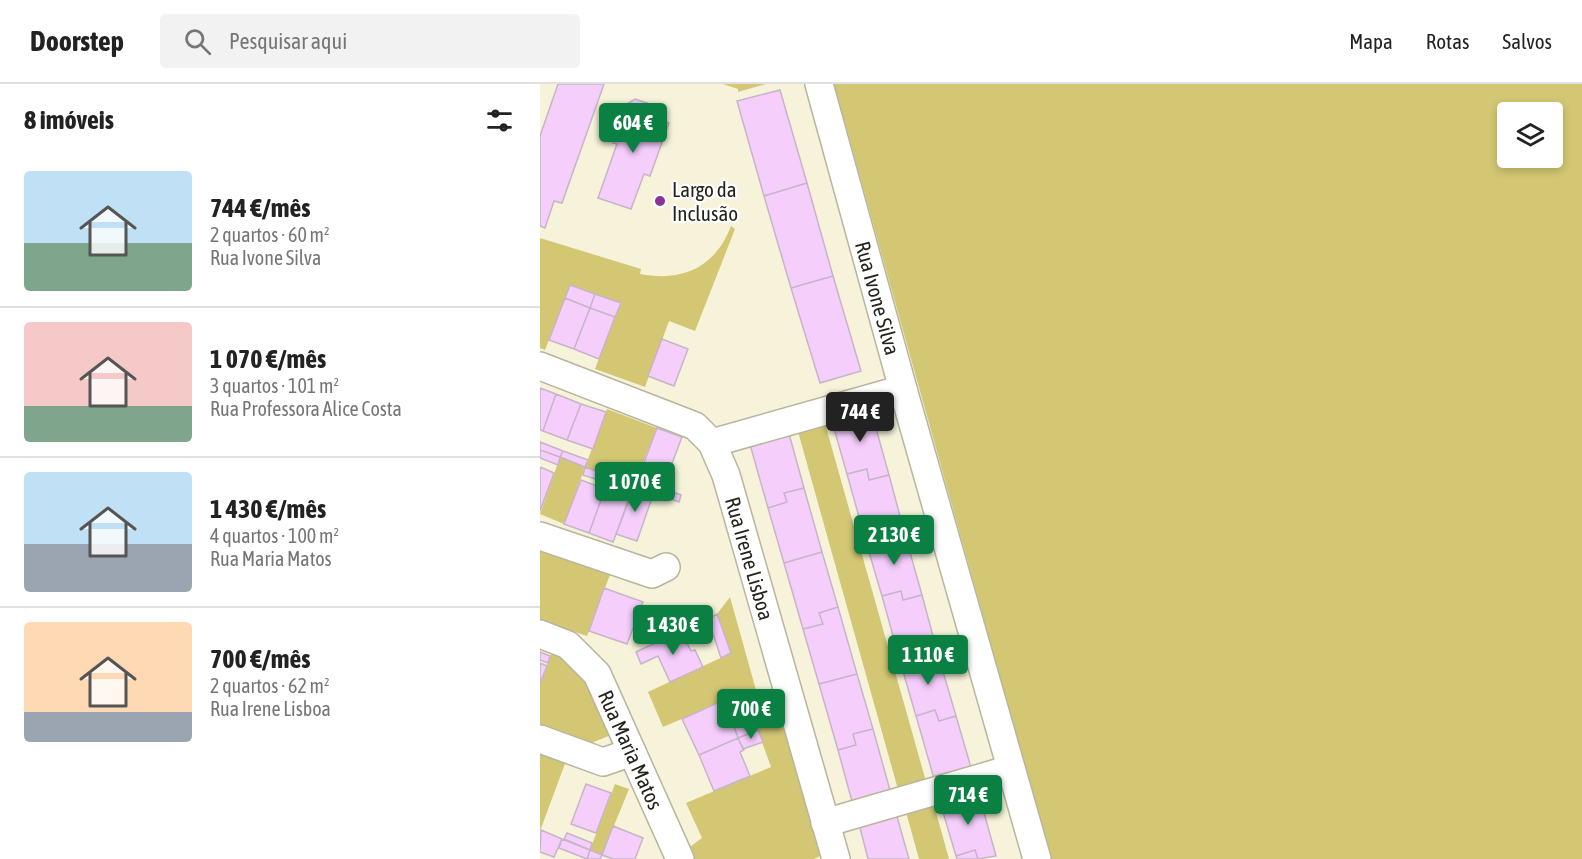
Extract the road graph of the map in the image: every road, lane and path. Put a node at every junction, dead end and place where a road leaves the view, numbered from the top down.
1 (819, 84) edge
2 (540, 366) edge
3 (903, 389) junction
4 (712, 443) junction
5 (540, 536) edge
6 (666, 567) dead end
7 (540, 634) edge
8 (540, 739) edge
9 (632, 752) junction
10 (1011, 769) junction
11 (825, 823) junction
12 (680, 859) edge
13 (836, 859) edge
14 (1037, 859) edge

1 - 3 street, Rua Ivone Silva
2 - 4 street, Rua Irene Lisboa
3 - 4 street
3 - 10 street, Rua Ivone Silva
4 - 11 street, Rua Irene Lisboa
5 - 6 street
7 - 9 street, Rua Maria Matos
8 - 9 street
9 - 12 street, Rua Maria Matos
10 - 11 street
10 - 14 street, Rua Ivone Silva
11 - 13 street, Rua Irene Lisboa

